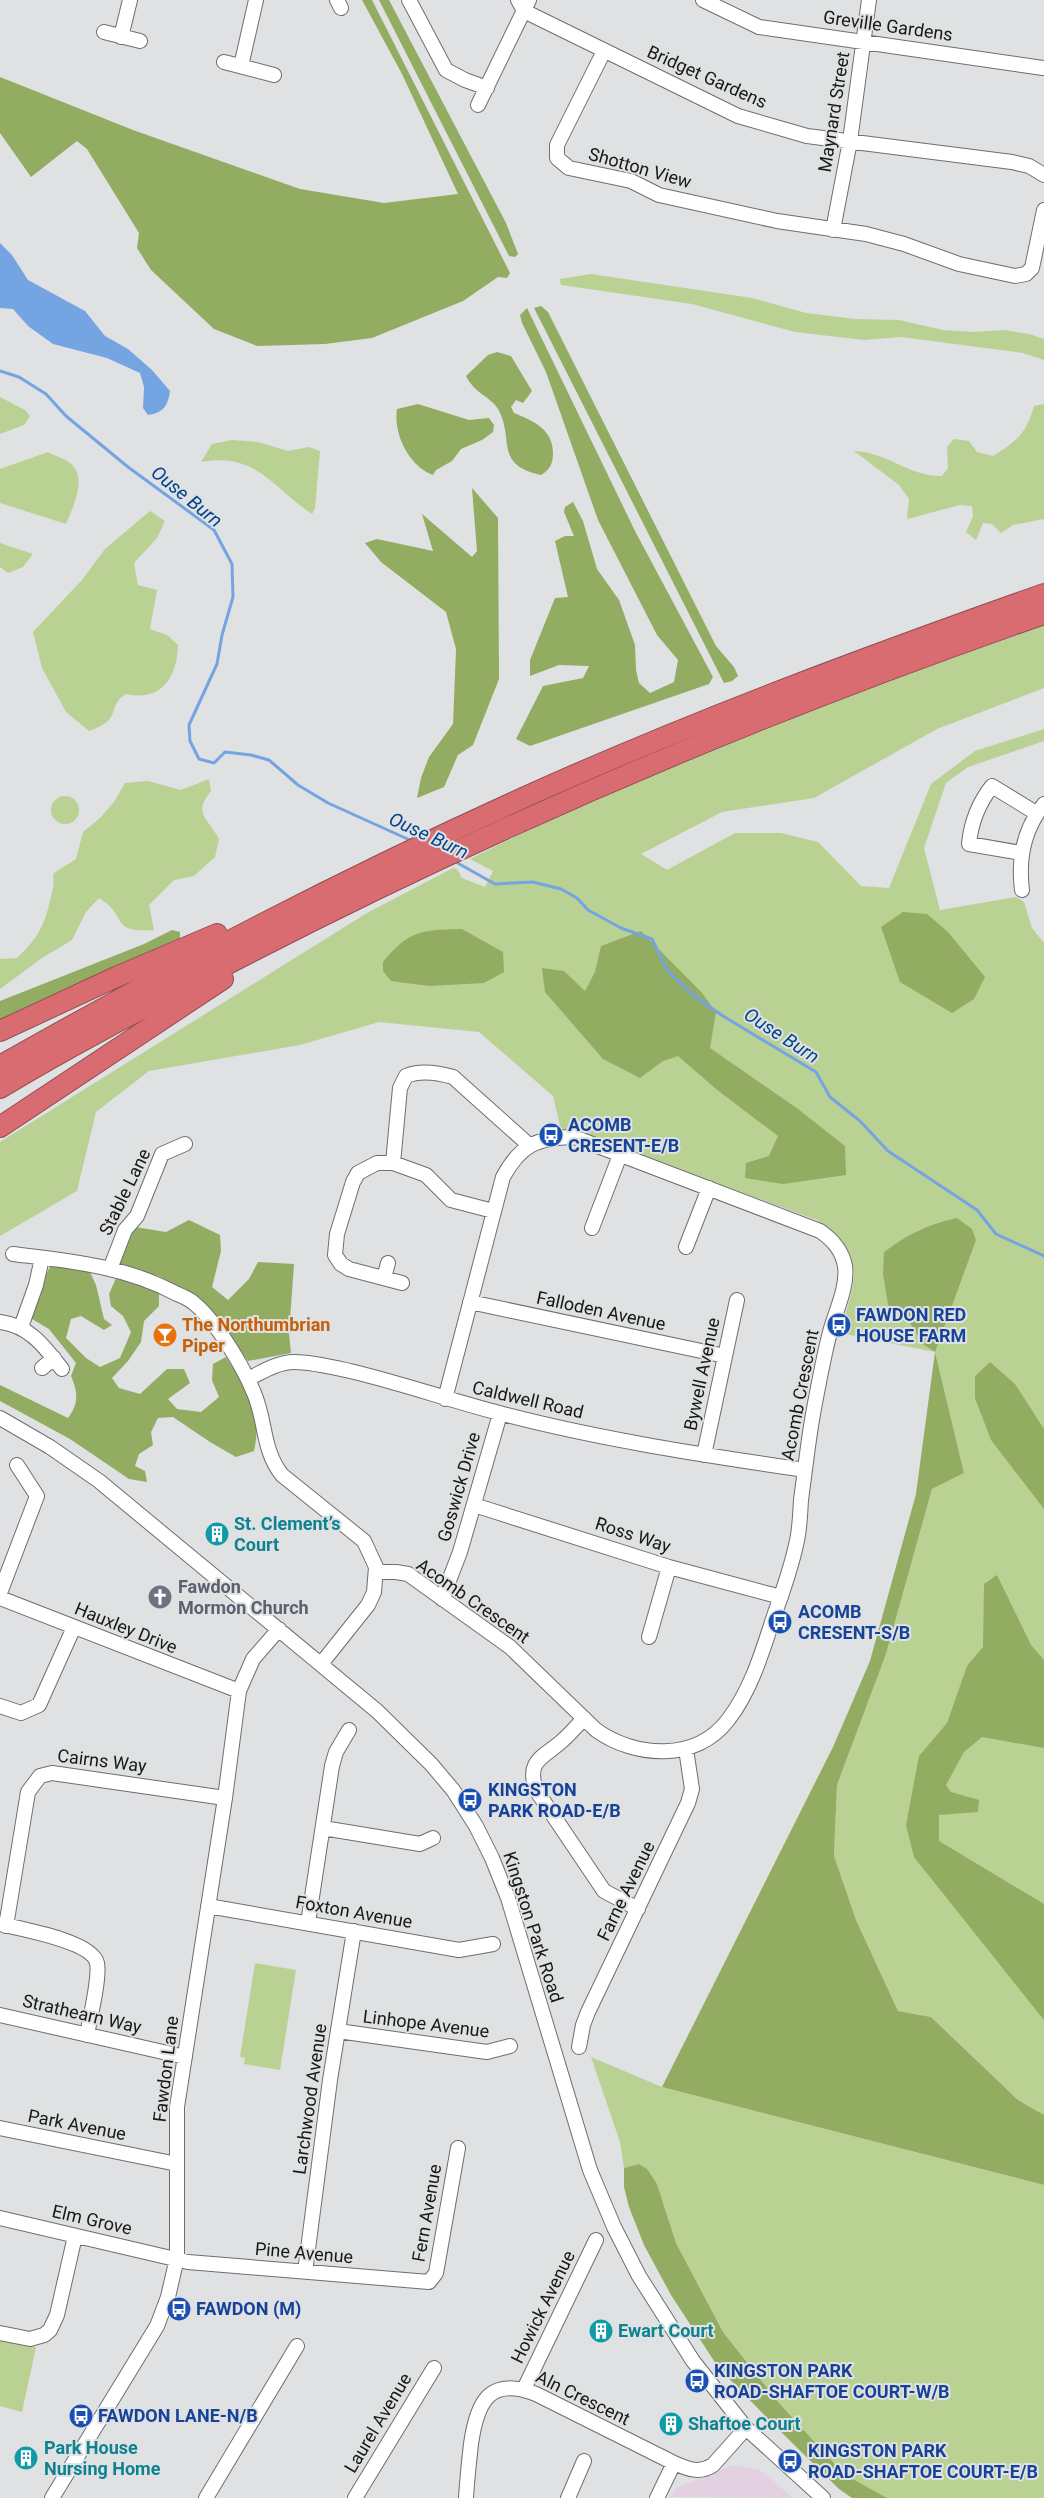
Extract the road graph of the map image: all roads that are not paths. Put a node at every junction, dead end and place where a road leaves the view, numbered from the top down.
1 (130, 0) edge
2 (256, 0) edge
3 (409, 0) edge
4 (703, 0) edge
5 (869, 0) edge
6 (524, 4) edge
7 (104, 32) dead end
8 (121, 37) junction
9 (140, 41) dead end
10 (863, 42) junction
11 (604, 50) junction
12 (224, 62) dead end
13 (241, 66) junction
14 (1044, 67) edge
15 (274, 75) dead end
16 (487, 88) junction
17 (478, 105) dead end
18 (850, 141) junction
19 (1044, 175) edge
20 (1044, 210) edge
21 (833, 230) junction
22 (1044, 594) edge
23 (1044, 614) edge
24 (1040, 809) edge
25 (436, 850) junction
26 (1021, 853) junction
27 (1022, 890) dead end
28 (306, 912) junction
29 (0, 1031) edge
30 (0, 1066) edge
31 (0, 1088) edge
32 (0, 1127) edge
33 (185, 1144) dead end
34 (528, 1145) junction
35 (620, 1155) junction
36 (393, 1163) junction
37 (709, 1188) junction
38 (493, 1211) junction
39 (592, 1228) dead end
40 (686, 1246) dead end
41 (13, 1254) dead end
42 (42, 1258) junction
43 (388, 1263) dead end
44 (110, 1269) junction
45 (384, 1278) junction
46 (402, 1283) dead end
47 (737, 1300) dead end
48 (470, 1302) junction
49 (0, 1322) edge
50 (20, 1327) junction
51 (725, 1356) junction
52 (42, 1368) dead end
53 (248, 1379) junction
54 (445, 1399) junction
55 (500, 1414) junction
56 (0, 1418) edge
57 (704, 1455) junction
58 (17, 1464) dead end
59 (805, 1470) junction
60 (474, 1505) junction
61 (669, 1567) junction
62 (376, 1572) junction
63 (0, 1593) edge
64 (0, 1598) edge
65 (442, 1598) junction
66 (780, 1598) junction
67 (74, 1627) junction
68 (279, 1629) junction
69 (649, 1637) dead end
70 (322, 1664) junction
71 (239, 1690) junction
72 (0, 1706) edge
73 (584, 1718) junction
74 (349, 1730) dead end
75 (686, 1749) junction
76 (225, 1798) junction
77 (322, 1828) junction
78 (433, 1838) dead end
79 (208, 1906) junction
80 (638, 1909) junction
81 (308, 1923) junction
82 (3, 1925) edge
83 (354, 1931) junction
84 (493, 1944) dead end
85 (0, 2015) edge
86 (338, 2031) junction
87 (87, 2035) junction
88 (510, 2046) dead end
89 (579, 2047) dead end
90 (185, 2057) junction
91 (0, 2128) edge
92 (458, 2148) dead end
93 (177, 2164) junction
94 (0, 2218) edge
95 (75, 2236) junction
96 (596, 2240) dead end
97 (177, 2258) junction
98 (305, 2272) junction
99 (429, 2282) joint
100 (0, 2333) edge
101 (297, 2346) dead end
102 (434, 2368) dead end
103 (524, 2389) junction
104 (746, 2428) junction
105 (584, 2461) dead end
106 (674, 2463) junction
107 (52, 2498) edge
108 (206, 2498) edge
109 (354, 2498) edge
110 (466, 2498) edge
111 (568, 2498) edge
112 (657, 2498) edge
113 (823, 2498) edge

1 - 8 street
2 - 13 street
3 - 16 street
4 - 10 street, Greville Gardens
5 - 10 street, Maynard Street
6 - 11 street, Bridget Gardens
6 - 16 street
7 - 8 street
8 - 9 street
10 - 14 street, Greville Gardens
10 - 18 street, Maynard Street
11 - 18 street, Bridget Gardens
11 - 21 street, Shotton View
12 - 13 street
13 - 15 street
16 - 17 street
18 - 19 street, Bridget Gardens
18 - 21 street, Maynard Street
20 - 21 street
22 - 25 highway
23 - 25 highway
24 - 26 street
24 - 26 street
25 - 28 highway
26 - 27 street
28 - 29 highway
28 - 30 highway
28 - 31 highway
28 - 32 highway
33 - 44 street, Stable Lane
34 - 35 street, Acomb Crescent
34 - 36 street
34 - 38 street, Acomb Crescent
35 - 37 street, Acomb Crescent
35 - 39 street
36 - 38 street
36 - 45 street
37 - 40 street
37 - 59 street, Acomb Crescent
38 - 48 street, Acomb Crescent
41 - 42 street
42 - 44 street
42 - 50 street
43 - 45 street
44 - 53 street
45 - 46 street
47 - 51 street, Bywell Avenue
48 - 51 street, Falloden Avenue
48 - 54 street, Acomb Crescent
49 - 50 street
50 - 52 street
51 - 57 street, Bywell Avenue
53 - 54 street, Caldwell Road
53 - 62 street
54 - 55 street, Caldwell Road
55 - 57 street, Caldwell Road
55 - 60 street, Goswick Drive
56 - 68 street, Kingston Park Road
57 - 59 street, Caldwell Road
58 - 63 street
59 - 66 street, Acomb Crescent
60 - 61 street, Ross Way
60 - 65 street, Goswick Drive
61 - 66 street, Ross Way
61 - 69 street
62 - 65 street, Acomb Crescent
62 - 70 street
64 - 67 street, Hauxley Drive
65 - 73 street, Acomb Crescent
66 - 75 street, Acomb Crescent
67 - 71 street, Hauxley Drive
67 - 72 street
68 - 70 street, Kingston Park Road
68 - 71 street, Fawdon Lane
70 - 104 street, Kingston Park Road
71 - 76 street, Fawdon Lane
73 - 75 street, Acomb Crescent
73 - 80 street
74 - 77 street
75 - 80 street, Farne Avenue
76 - 79 street, Fawdon Lane
76 - 82 street, Cairns Way
77 - 78 street
77 - 81 street
79 - 81 street, Foxton Avenue
79 - 90 street, Fawdon Lane
80 - 89 street, Farne Avenue
81 - 83 street, Foxton Avenue
82 - 87 street
83 - 84 street, Foxton Avenue
83 - 86 street, Larchwood Avenue
85 - 87 street, Strathearn Way
86 - 88 street, Linhope Avenue
86 - 98 street, Larchwood Avenue
87 - 90 street, Strathearn Way
90 - 93 street, Fawdon Lane
91 - 93 street, Park Avenue
92 - 99 street, Fern Avenue
93 - 97 street, Fawdon Lane
94 - 95 street, Elm Grove
95 - 97 street, Elm Grove
95 - 100 street
96 - 103 street, Howick Avenue
97 - 98 street, Pine Avenue
97 - 107 street, Fawdon Lane
98 - 99 street, Pine Avenue
101 - 108 street
102 - 109 street, Laurel Avenue
103 - 106 street, Aln Crescent
103 - 110 street, Aln Crescent
104 - 106 street, Aln Crescent
104 - 113 street, Kingston Park Road
105 - 111 street
106 - 112 street

